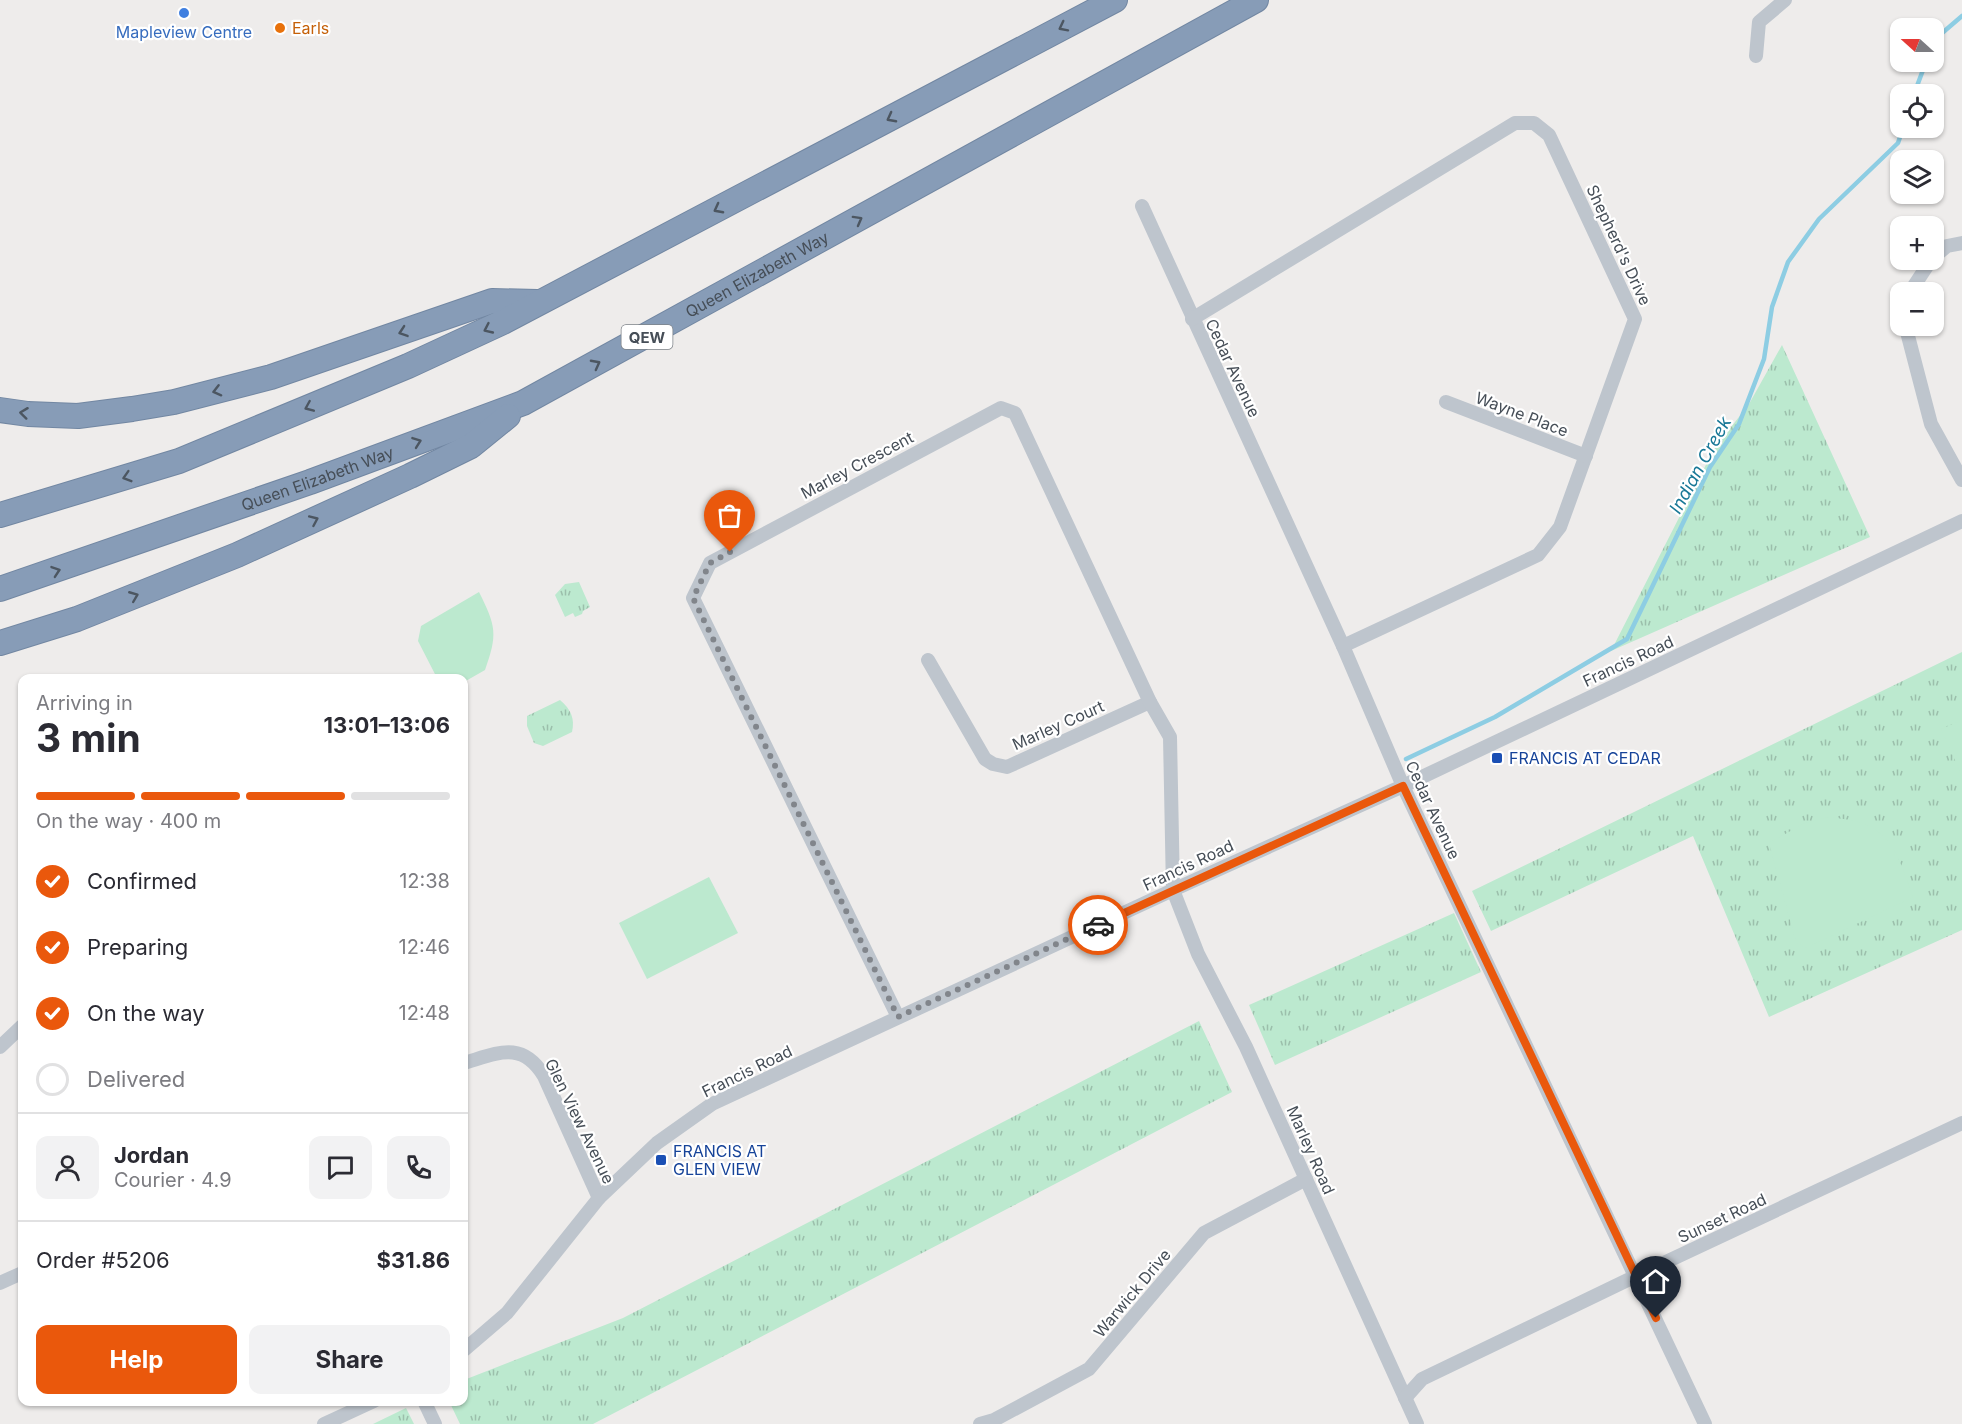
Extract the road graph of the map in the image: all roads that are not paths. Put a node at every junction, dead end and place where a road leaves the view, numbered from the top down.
1 (1115, 0) edge
2 (1256, 0) edge
3 (1785, 0) edge
4 (1756, 56) dead end
5 (1142, 206) dead end
6 (1962, 243) edge
7 (1944, 248) edge
8 (540, 302) junction
9 (1192, 319) junction
10 (1908, 336) edge
11 (1446, 402) dead end
12 (523, 403) junction
13 (0, 410) edge
14 (1586, 456) junction
15 (1962, 480) edge
16 (0, 515) edge
17 (1962, 521) edge
18 (0, 589) edge
19 (0, 643) edge
20 (1343, 646) junction
21 (928, 660) dead end
22 (1150, 702) junction
23 (1403, 786) junction
24 (1173, 890) junction
25 (898, 1017) junction
26 (18, 1030) edge
27 (0, 1047) edge
28 (468, 1062) edge
29 (1962, 1123) edge
30 (1306, 1179) junction
31 (599, 1198) junction
32 (18, 1275) edge
33 (1636, 1276) junction
34 (0, 1283) edge
35 (468, 1347) edge
36 (1404, 1398) junction
37 (363, 1406) edge
38 (426, 1406) edge
39 (324, 1424) edge
40 (435, 1424) edge
41 (980, 1424) edge
42 (1418, 1424) edge
43 (1705, 1424) edge

1 -> 8 highway
12 -> 2 highway, Queen Elizabeth Way / QEW
3 - 4 street
5 - 9 street, Cedar Avenue
6 - 7 street
8 -> 13 highway
8 -> 16 highway
9 - 14 street, Shepherd's Drive
9 - 20 street, Cedar Avenue
10 - 15 street
11 - 14 street, Wayne Place
18 -> 12 highway, Queen Elizabeth Way / QEW
19 -> 12 highway
14 - 20 street, Shepherd's Drive
17 - 23 street, Francis Road
20 - 23 street, Cedar Avenue
21 - 22 street, Marley Court
22 - 24 street, Marley Crescent
22 - 25 street, Marley Crescent
23 - 24 street, Francis Road
23 - 33 street, Cedar Avenue
24 - 25 street, Francis Road
24 - 30 street, Marley Road
25 - 31 street, Francis Road
26 - 27 street
28 - 31 street, Glen View Avenue
29 - 33 street, Sunset Road
30 - 36 street, Marley Road
30 - 41 street, Warwick Drive
31 - 35 street, Francis Road
32 - 34 street
33 - 36 street, Sunset Road
33 - 43 street, Cedar Avenue
36 - 42 street, Marley Road
37 - 39 street
38 - 40 street

